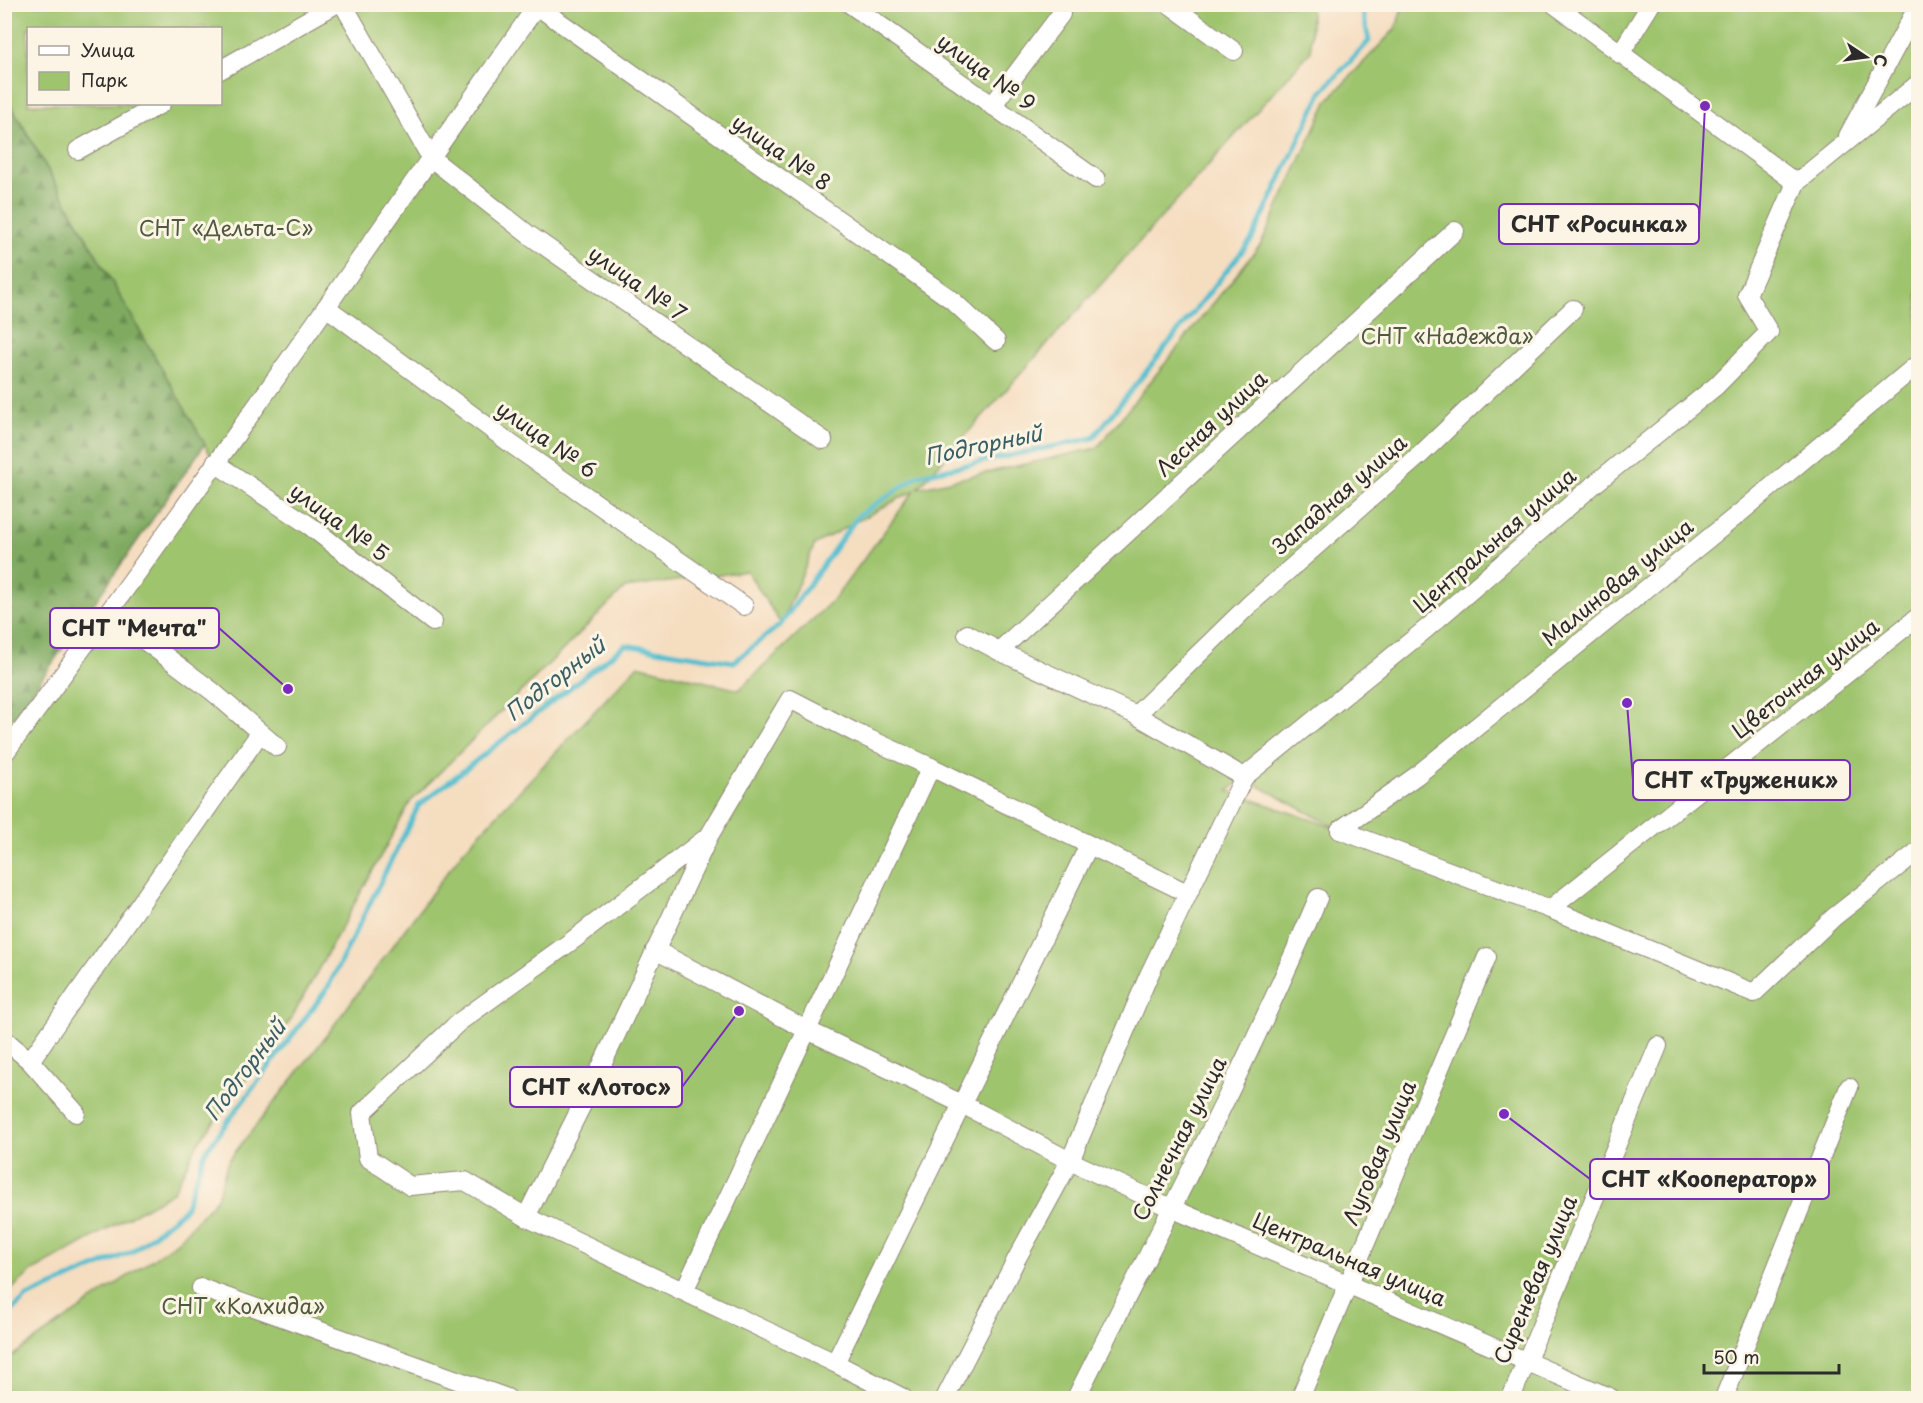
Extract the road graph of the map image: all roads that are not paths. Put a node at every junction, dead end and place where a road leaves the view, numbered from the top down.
1 (336, 4) edge
2 (344, 4) edge
3 (850, 4) edge
4 (1169, 4) edge
5 (1554, 4) edge
6 (1651, 4) edge
7 (537, 5) edge
8 (1918, 6) edge
9 (1061, 14) dead end
10 (1234, 51) dead end
11 (1620, 54) junction
12 (222, 69) edge
13 (1918, 84) edge
14 (159, 105) edge
15 (992, 106) junction
16 (1845, 142) junction
17 (78, 150) dead end
18 (430, 158) junction
19 (1096, 179) dead end
20 (1796, 183) junction
21 (1455, 231) dead end
22 (326, 308) junction
23 (1573, 309) dead end
24 (996, 341) dead end
25 (1918, 364) edge
26 (823, 440) dead end
27 (215, 463) junction
28 (744, 606) dead end
29 (109, 614) junction
30 (1918, 617) edge
31 (433, 622) dead end
32 (967, 634) dead end
33 (999, 651) junction
34 (1136, 715) junction
35 (260, 733) junction
36 (277, 747) dead end
37 (4, 754) edge
38 (931, 767) junction
39 (1244, 777) junction
40 (709, 836) junction
41 (1089, 845) junction
42 (1918, 851) edge
43 (1187, 893) junction
44 (1318, 898) dead end
45 (1550, 909) junction
46 (655, 950) junction
47 (1487, 957) dead end
48 (807, 1030) junction
49 (4, 1039) edge
50 (1658, 1046) dead end
51 (30, 1061) junction
52 (1849, 1087) dead end
53 (962, 1104) junction
54 (76, 1113) dead end
55 (1070, 1161) junction
56 (1171, 1208) junction
57 (526, 1216) junction
58 (1350, 1284) junction
59 (201, 1288) dead end
60 (684, 1291) junction
61 (1526, 1361) junction
62 (835, 1363) junction
63 (507, 1398) edge
64 (903, 1398) edge
65 (945, 1398) edge
66 (1076, 1398) edge
67 (1300, 1398) edge
68 (1511, 1398) edge
69 (1611, 1398) edge
70 (1724, 1398) edge

1 - 12 street
2 - 18 street
3 - 15 street, улица № 9
4 - 10 street
5 - 11 street
6 - 11 street
7 - 18 street
7 - 24 street, улица № 8
8 - 16 street
9 - 15 street
11 - 20 street
13 - 16 street
14 - 17 street
15 - 19 street, улица № 9
16 - 20 street
18 - 22 street
18 - 26 street, улица № 7
20 - 39 street, Центральная улица
21 - 33 street, Лесная улица
22 - 27 street
22 - 28 street, улица № 6
23 - 34 street, Западная улица
25 - 45 street, Малиновая улица
27 - 29 street
27 - 31 street, улица № 5
29 - 35 street
29 - 37 street
30 - 45 street, Цветочная улица
32 - 33 street
33 - 34 street
34 - 39 street
35 - 36 street
35 - 51 street
38 - 40 street
38 - 41 street
38 - 48 street
39 - 43 street
40 - 46 street
40 - 57 street
41 - 43 street
41 - 53 street
42 - 45 street
43 - 55 street
44 - 56 street, Солнечная улица
46 - 48 street, Центральная улица
46 - 57 street
47 - 58 street, Луговая улица
48 - 53 street, Центральная улица
48 - 60 street
49 - 51 street
50 - 61 street, Сиреневая улица
51 - 54 street
52 - 70 street
53 - 55 street, Центральная улица
53 - 62 street
55 - 56 street, Центральная улица
55 - 65 street
56 - 58 street, Центральная улица
56 - 66 street, Солнечная улица
57 - 60 street
58 - 61 street, Центральная улица
58 - 67 street, Луговая улица
59 - 63 street
60 - 62 street
61 - 68 street, Сиреневая улица
61 - 69 street, Центральная улица
62 - 64 street

